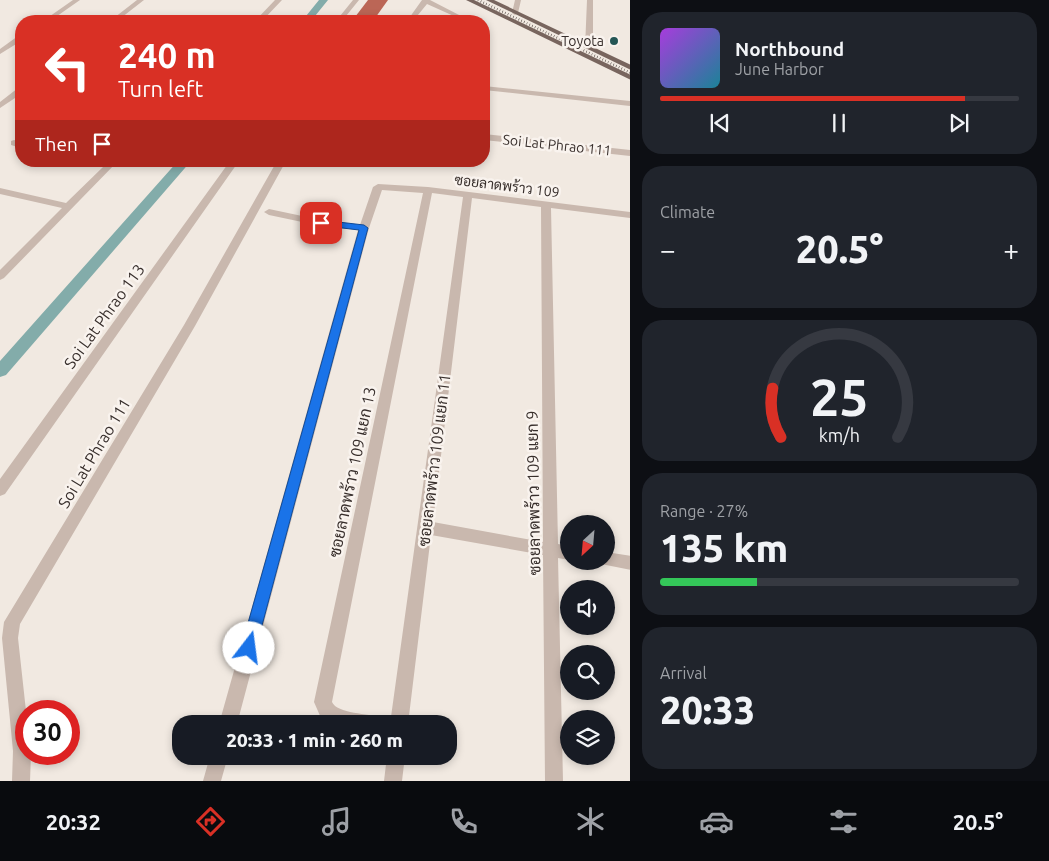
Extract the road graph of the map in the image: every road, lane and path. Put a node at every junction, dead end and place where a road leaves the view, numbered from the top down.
1 (77, 0) edge
2 (141, 0) edge
3 (279, 0) edge
4 (356, 0) edge
5 (469, 0) edge
6 (489, 0) edge
7 (518, 0) edge
8 (590, 0) edge
9 (429, 1) edge
10 (515, 13) junction
11 (55, 15) edge
12 (121, 15) edge
13 (264, 15) edge
14 (344, 15) edge
15 (416, 15) edge
16 (452, 15) edge
17 (15, 42) edge
18 (589, 48) junction
19 (0, 52) edge
20 (630, 68) edge
21 (630, 78) edge
22 (490, 89) edge
23 (15, 95) edge
24 (630, 104) edge
25 (0, 106) edge
26 (490, 138) edge
27 (630, 153) edge
28 (108, 167) edge
29 (231, 167) edge
30 (279, 167) edge
31 (0, 190) edge
32 (428, 190) junction
33 (468, 195) junction
34 (546, 204) junction
35 (70, 207) junction
36 (269, 212) dead end
37 (630, 215) edge
38 (364, 228) junction
39 (3, 270) edge
40 (0, 490) edge
41 (425, 527) junction
42 (551, 550) junction
43 (560, 552) edge
44 (615, 560) edge
45 (630, 563) edge
46 (230, 715) edge
47 (332, 715) edge
48 (401, 715) edge
49 (216, 765) edge
50 (395, 765) edge
51 (21, 781) edge
52 (212, 781) edge
53 (393, 781) edge
54 (554, 781) edge

1 - 11 street
2 - 12 street
3 - 13 street
4 - 14 street
5 - 21 main road
6 - 10 main road
7 - 10 street
8 - 18 street
9 - 15 street
9 - 16 street
10 - 18 main road
17 - 19 street
18 - 20 main road
22 - 24 street
23 - 25 street
26 - 27 street, Soi Lat Phrao 111
28 - 35 street
29 - 40 street, Soi Lat Phrao 113
30 - 51 street, Soi Lat Phrao 111
31 - 35 street
32 - 33 street, ซอยลาดพร้าว 109
32 - 38 street, ซอยลาดพร้าว 109
32 - 47 street, ซอยลาดพร้าว 109 แยก 13
33 - 34 street, ซอยลาดพร้าว 109
33 - 41 street, ซอยลาดพร้าว 109 แยก 11
34 - 37 street, ซอยลาดพร้าว 109
34 - 42 street, ซอยลาดพร้าว 109 แยก 9
35 - 39 street
36 - 38 street
38 - 46 street
41 - 42 street
41 - 48 street, ซอยลาดพร้าว 109 แยก 11
42 - 43 street
42 - 54 street, ซอยลาดพร้าว 109 แยก 9
44 - 45 street
49 - 52 street
50 - 53 street

